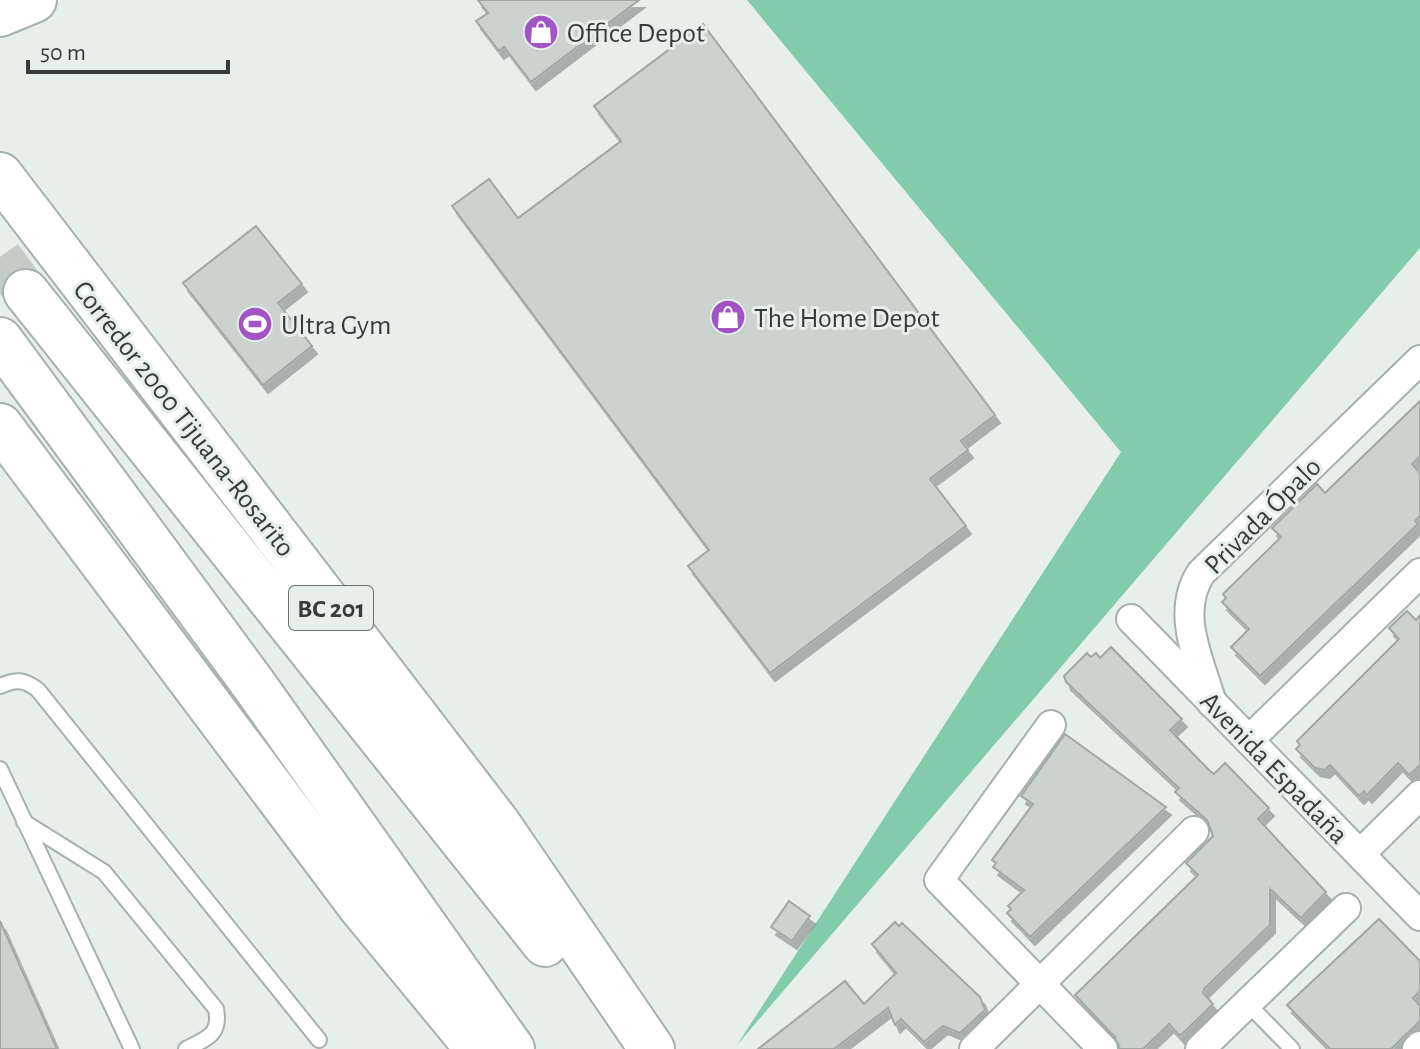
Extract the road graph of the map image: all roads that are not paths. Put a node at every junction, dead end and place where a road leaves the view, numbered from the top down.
1 (34, 0) edge
2 (0, 14) edge
3 (0, 175) edge
4 (0, 225) edge
5 (62, 258) junction
6 (26, 292) tunnel mouth
7 (0, 340) edge
8 (1420, 360) edge
9 (0, 426) edge
10 (1420, 573) edge
11 (1131, 619) dead end
12 (0, 686) edge
13 (1212, 703) junction
14 (1051, 725) dead end
15 (1249, 740) junction
16 (0, 769) edge
17 (1420, 795) edge
18 (24, 822) junction
19 (498, 824) junction
20 (1194, 831) dead end
21 (1360, 854) junction
22 (361, 907) junction
23 (1346, 908) dead end
24 (1420, 916) edge
25 (1040, 984) junction
26 (1247, 1003) junction
27 (319, 1040) dead end
28 (132, 1049) edge
29 (186, 1049) edge
30 (464, 1049) edge
31 (478, 1049) edge
32 (512, 1049) edge
33 (629, 1049) edge
34 (652, 1049) edge
35 (674, 1049) edge
36 (974, 1049) edge
37 (1103, 1049) edge
38 (1200, 1049) edge
39 (1292, 1049) edge

1 - 2 main road
3 - 5 main road, Corredor 2000 Tijuana-Rosarito / BC 201
4 - 5 main road
5 - 19 main road, Corredor 2000 Tijuana-Rosarito / BC 201
6 - 33 main road
7 - 32 main road
8 - 13 street, Privada Ópalo
9 - 22 main road
10 - 15 street
11 - 13 street, Avenida Espadaña
12 - 27 lane
13 - 15 street, Avenida Espadaña
14 - 25 street
15 - 21 street, Avenida Espadaña
16 - 18 lane
17 - 21 street
18 - 28 lane
18 - 29 lane
19 - 34 main road, Corredor 2000 Tijuana-Rosarito / BC 201
19 - 35 main road
20 - 25 street
21 - 24 street, Avenida Espadaña
22 - 30 main road
22 - 31 main road
23 - 26 street
25 - 36 street
25 - 37 street
26 - 38 street
26 - 39 lane

